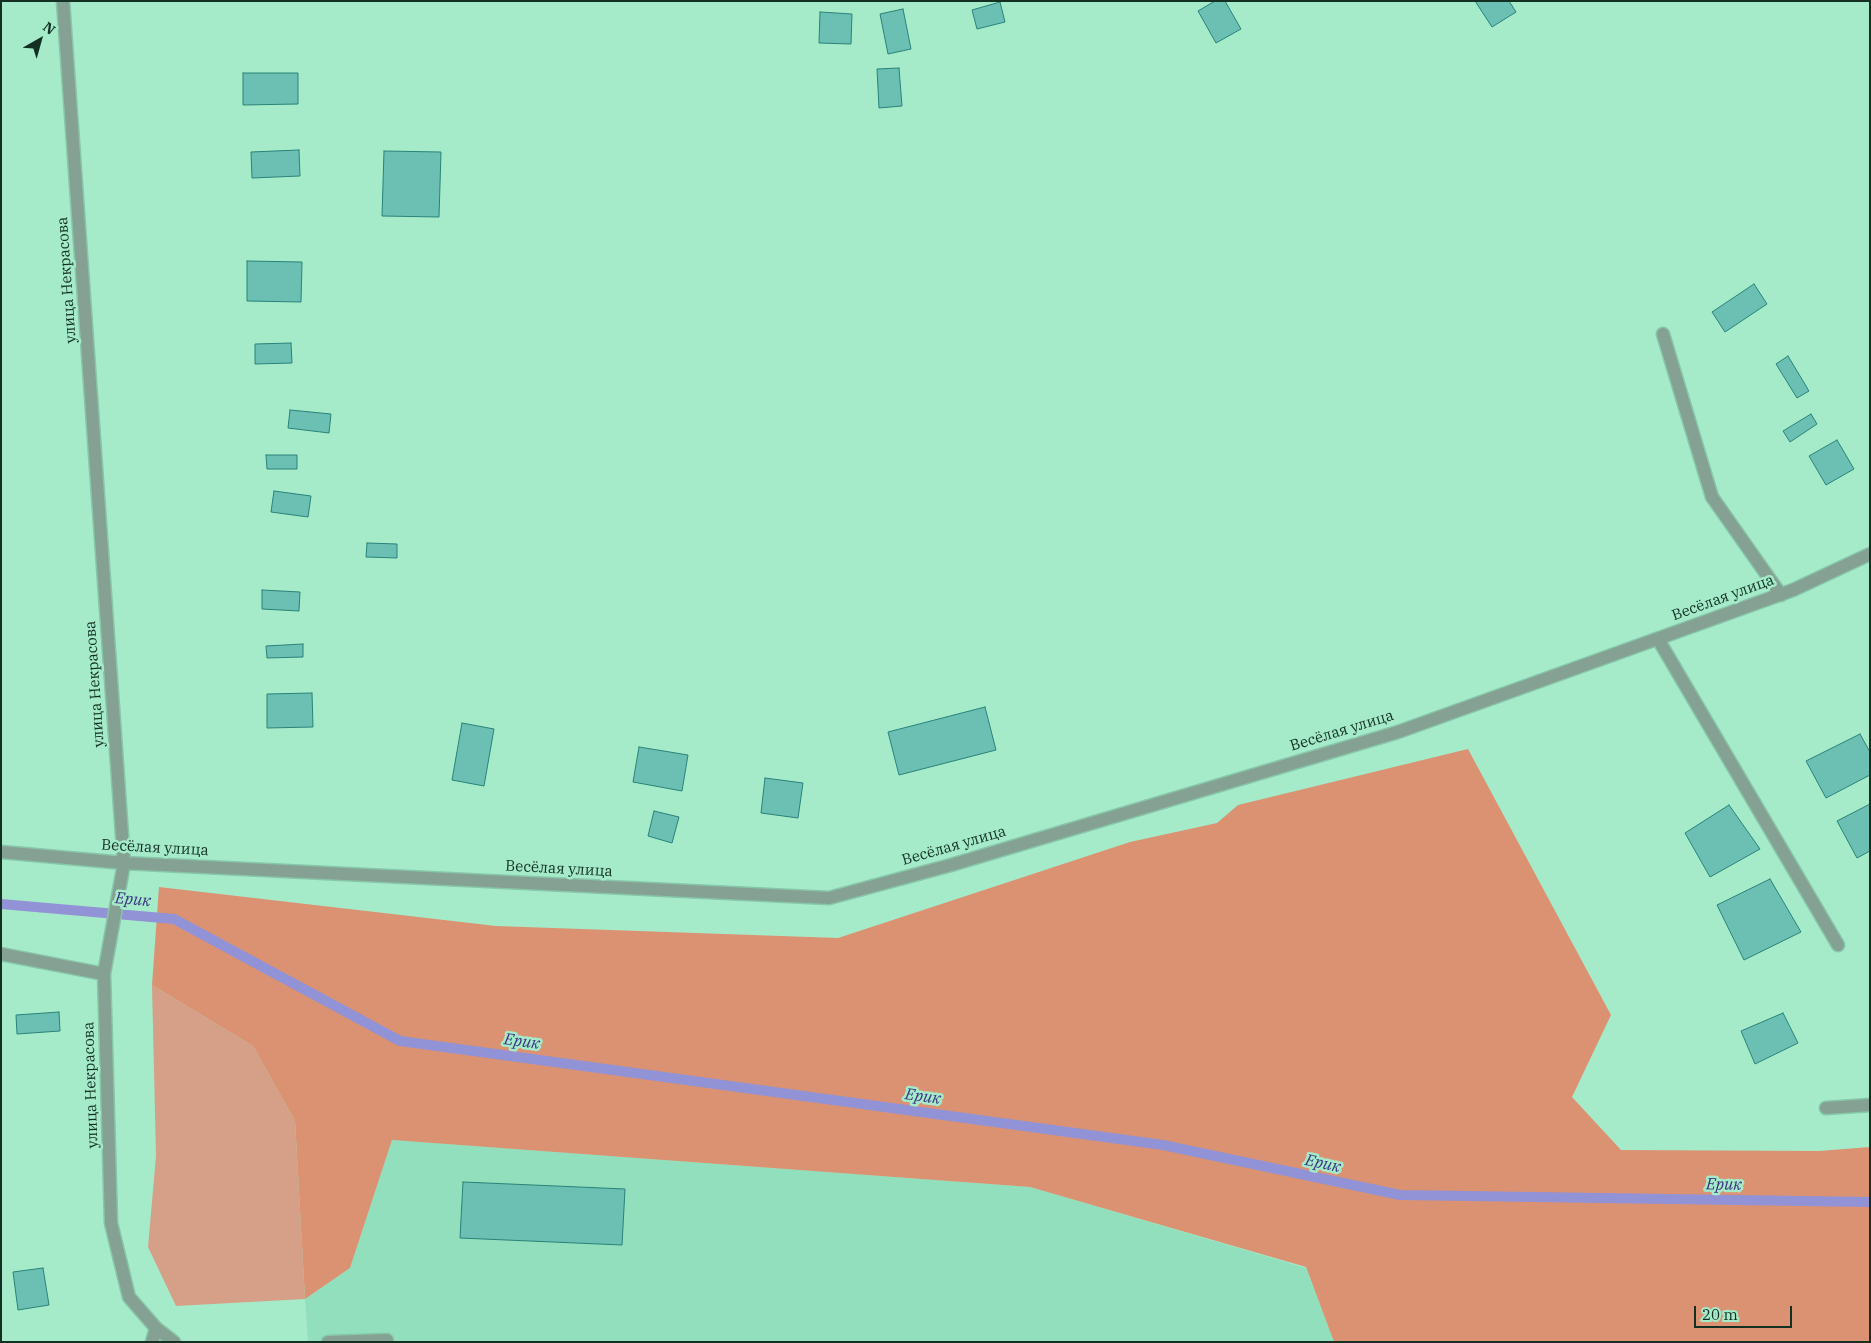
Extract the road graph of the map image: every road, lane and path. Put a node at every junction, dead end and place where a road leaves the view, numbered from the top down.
1 (63, 1) edge
2 (1663, 334) dead end
3 (1870, 554) edge
4 (1781, 595) junction
5 (1658, 639) junction
6 (1, 852) edge
7 (124, 863) junction
8 (1838, 945) dead end
9 (1, 954) edge
10 (104, 974) junction
11 (1870, 1105) edge
12 (1826, 1108) dead end
13 (156, 1328) junction
14 (387, 1340) dead end
15 (152, 1342) edge
16 (174, 1342) edge
17 (328, 1342) edge

1 - 7 street, улица Некрасова
2 - 4 street
3 - 4 street, Весёлая улица
4 - 5 street, Весёлая улица
5 - 7 street, Весёлая улица
5 - 8 street
6 - 7 street, Весёлая улица
7 - 10 street, улица Некрасова
9 - 10 street
10 - 13 street, улица Некрасова
11 - 12 street
13 - 15 street
13 - 16 street, улица Некрасова
14 - 17 street

